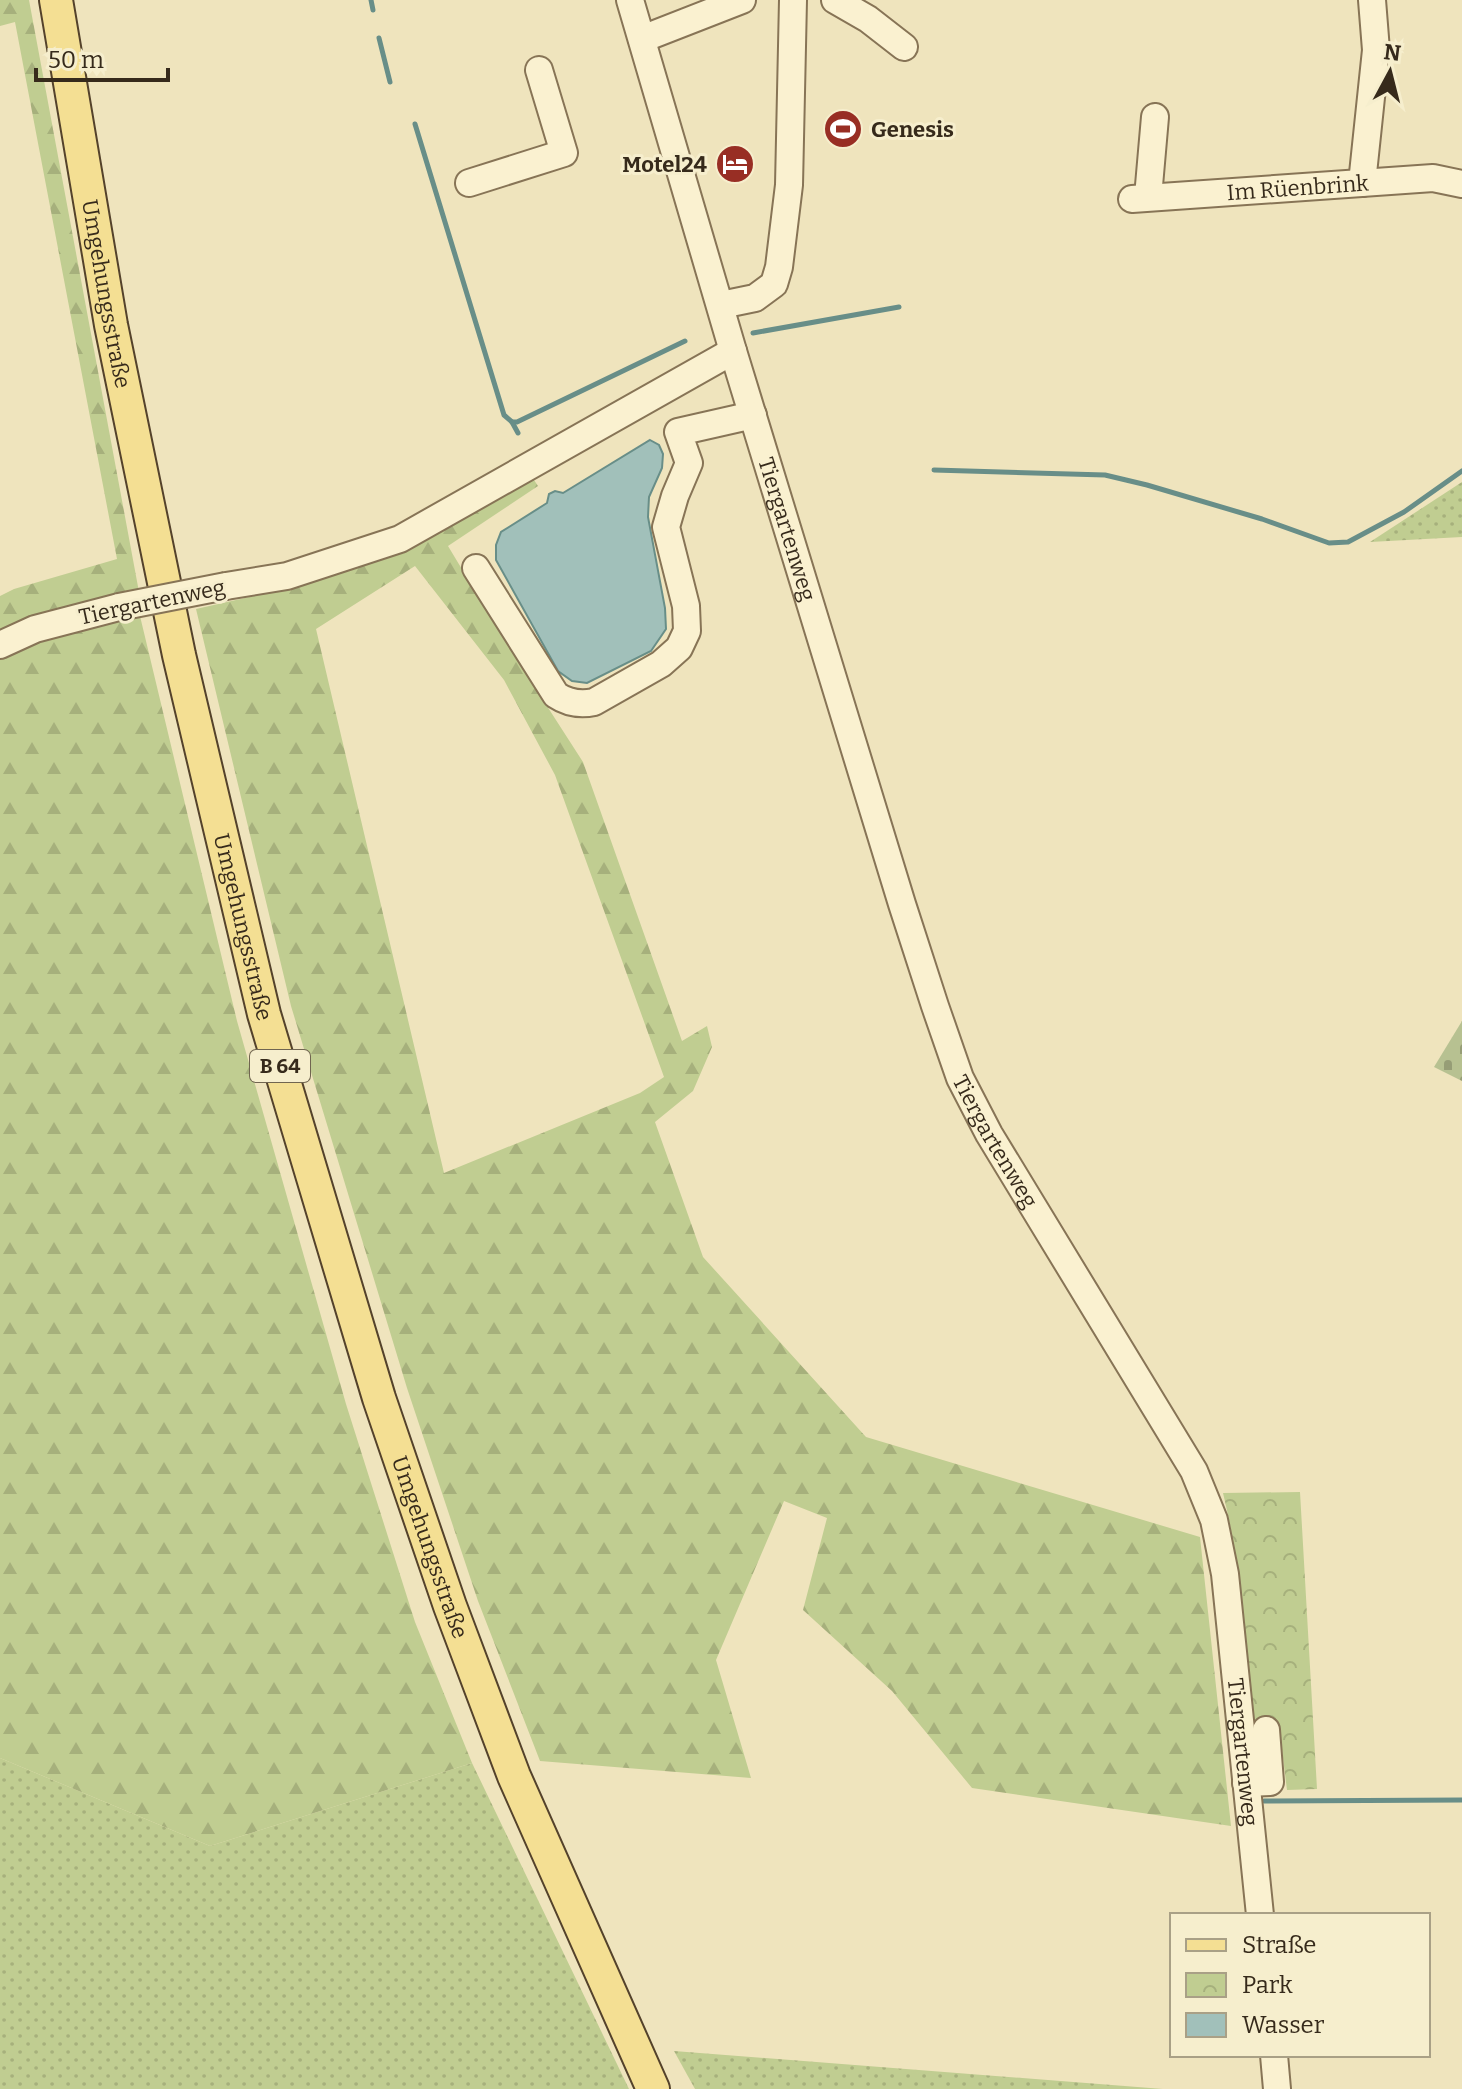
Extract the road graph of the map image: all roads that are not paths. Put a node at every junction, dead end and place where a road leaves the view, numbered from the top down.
1 (56, 0) edge
2 (630, 0) edge
3 (742, 0) edge
4 (793, 0) edge
5 (835, 0) edge
6 (1372, 0) edge
7 (642, 39) junction
8 (904, 47) dead end
9 (539, 70) dead end
10 (1155, 117) dead end
11 (469, 183) dead end
12 (1362, 183) junction
13 (1462, 184) edge
14 (721, 305) junction
15 (733, 351) junction
16 (753, 415) junction
17 (476, 568) dead end
18 (0, 645) edge
19 (1266, 1730) dead end
20 (1246, 1783) junction
21 (1260, 1913) edge
22 (1274, 2057) edge
23 (653, 2089) edge
24 (1277, 2089) edge

1 - 23 main road, Umgehungsstraße / B 64
2 - 7 street, Tiergartenweg
3 - 7 street
4 - 14 street
5 - 8 street
6 - 12 street
7 - 14 street, Tiergartenweg
9 - 11 street
10 - 12 street, Im Rüenbrink
12 - 13 street, Im Rüenbrink
14 - 15 street, Tiergartenweg
15 - 16 street, Tiergartenweg
15 - 18 street, Tiergartenweg, bridge
16 - 17 street
16 - 20 street, Tiergartenweg
19 - 20 street
20 - 21 street, Tiergartenweg
22 - 24 street

